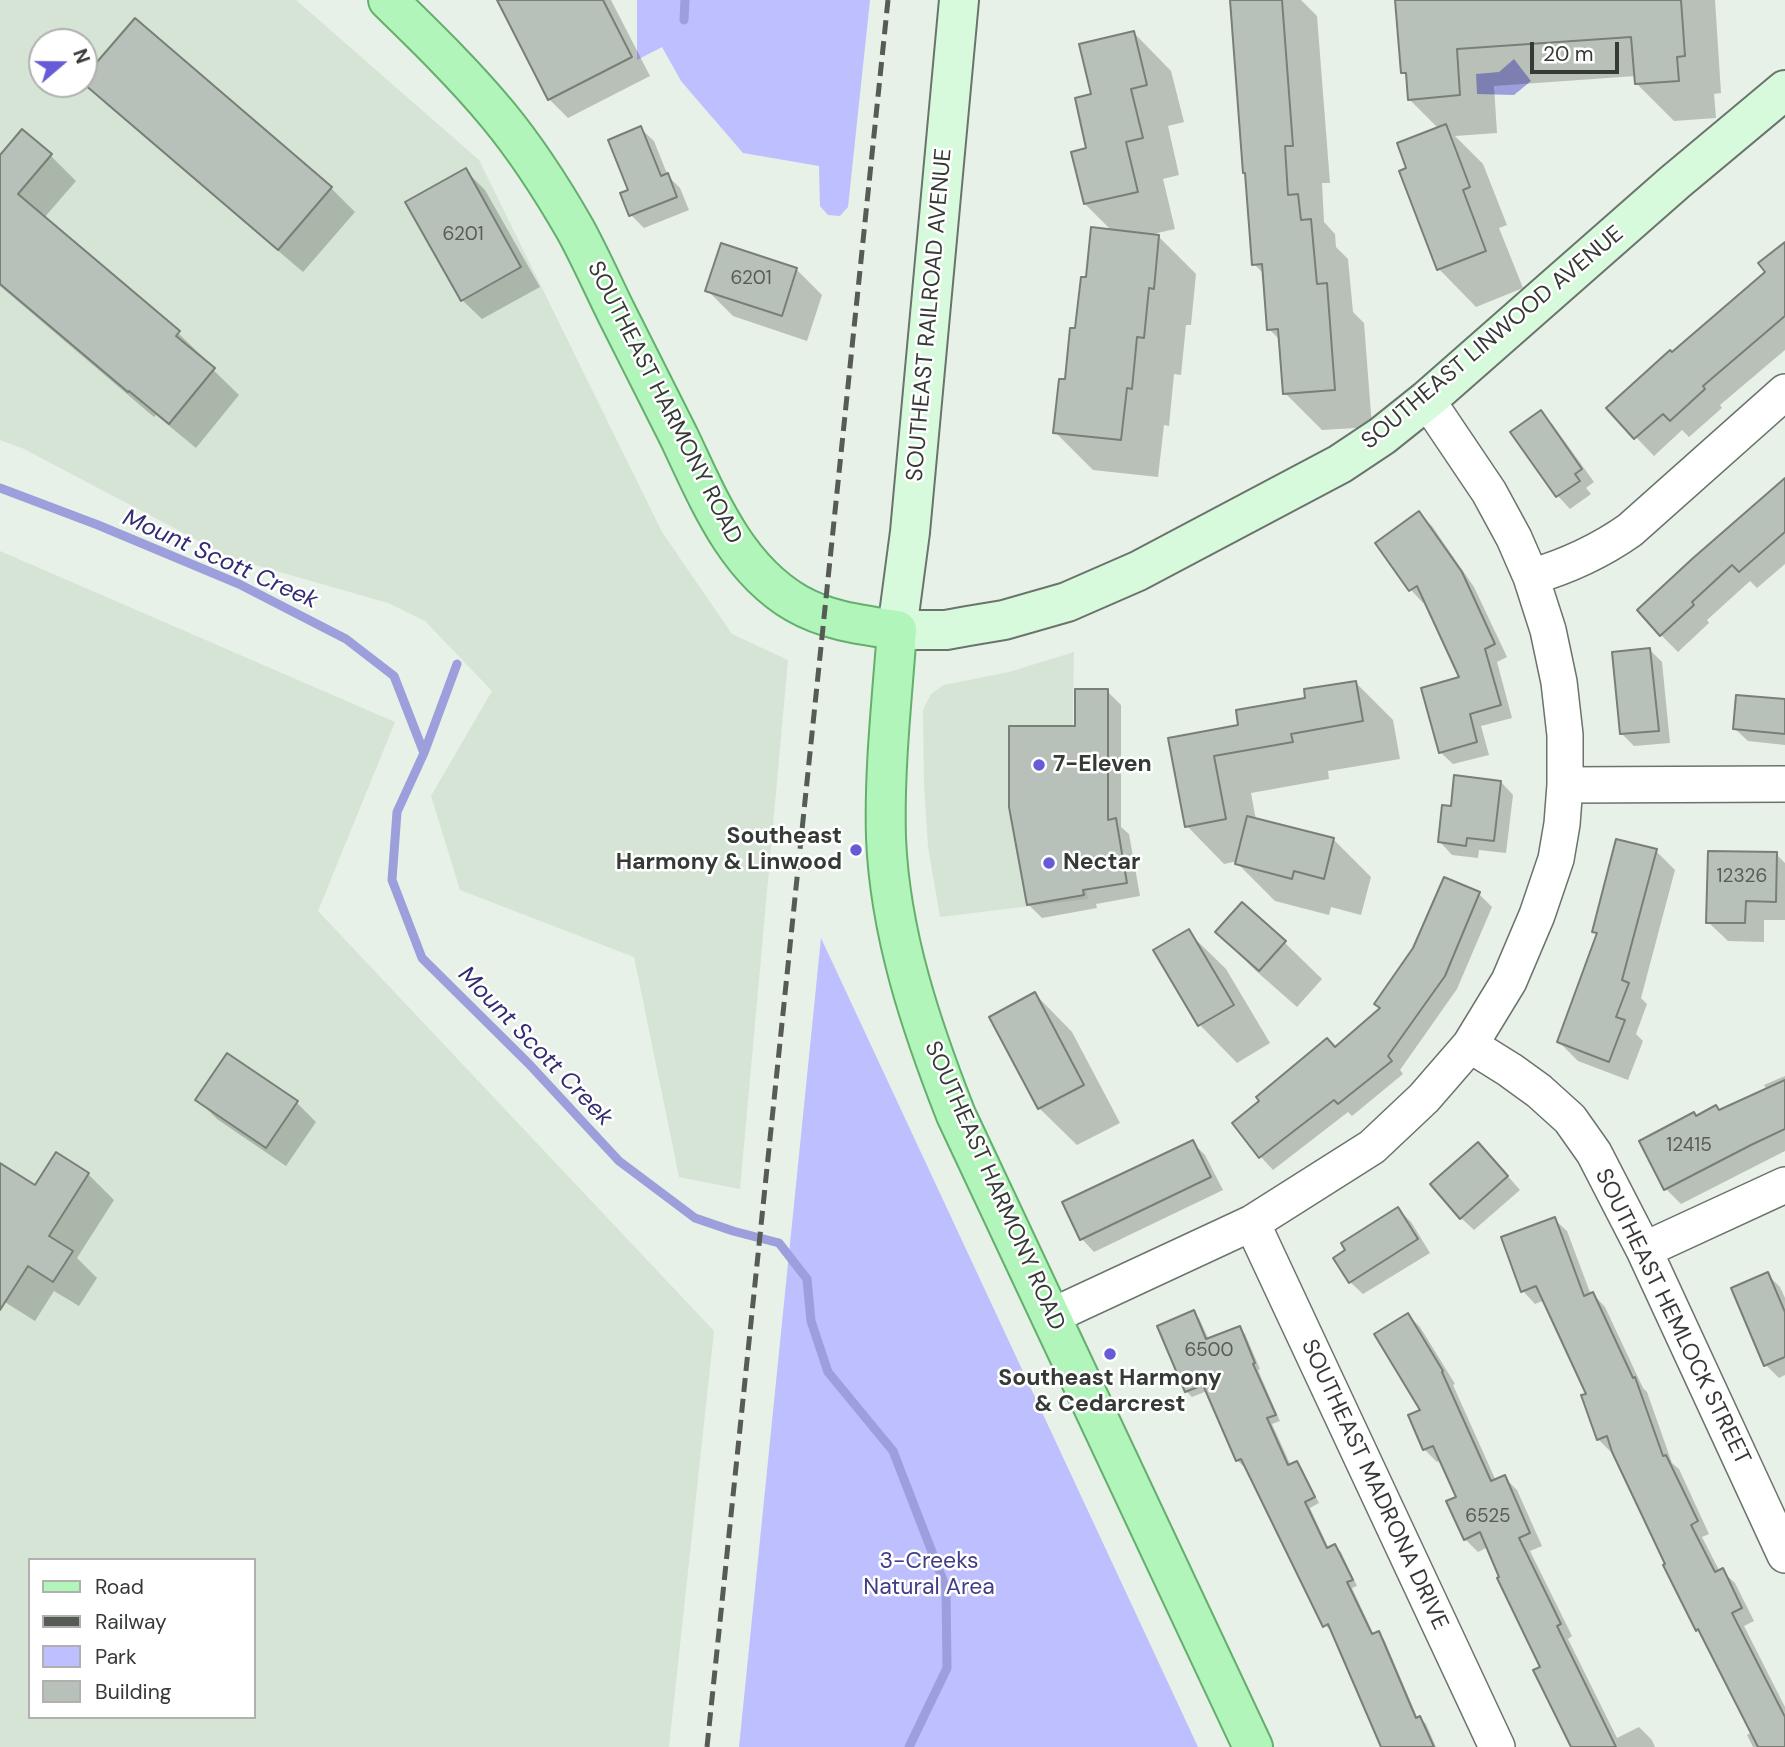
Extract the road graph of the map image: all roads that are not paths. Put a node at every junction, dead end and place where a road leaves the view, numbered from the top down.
1 (388, 0) edge
2 (959, 0) edge
3 (1785, 90) edge
4 (1785, 392) edge
5 (1427, 400) junction
6 (1531, 577) junction
7 (897, 631) junction
8 (1785, 784) edge
9 (1565, 785) junction
10 (1470, 1045) junction
11 (1785, 1185) edge
12 (1252, 1223) junction
13 (1644, 1250) junction
14 (1052, 1316) junction
15 (1785, 1555) edge
16 (1252, 1747) edge
17 (1497, 1747) edge

1 - 7 main road, SOUTHEAST HARMONY ROAD
2 - 7 main road, SOUTHEAST RAILROAD AVENUE
3 - 5 main road, SOUTHEAST LINWOOD AVENUE
4 - 6 street
5 - 6 street
5 - 7 main road, SOUTHEAST LINWOOD AVENUE
6 - 9 street
7 - 14 main road, SOUTHEAST HARMONY ROAD
8 - 9 street
9 - 10 street
10 - 12 street
10 - 13 street, SOUTHEAST HEMLOCK STREET
11 - 13 street
12 - 14 street
12 - 17 street, SOUTHEAST MADRONA DRIVE
13 - 15 street, SOUTHEAST HEMLOCK STREET
14 - 16 main road, SOUTHEAST HARMONY ROAD

